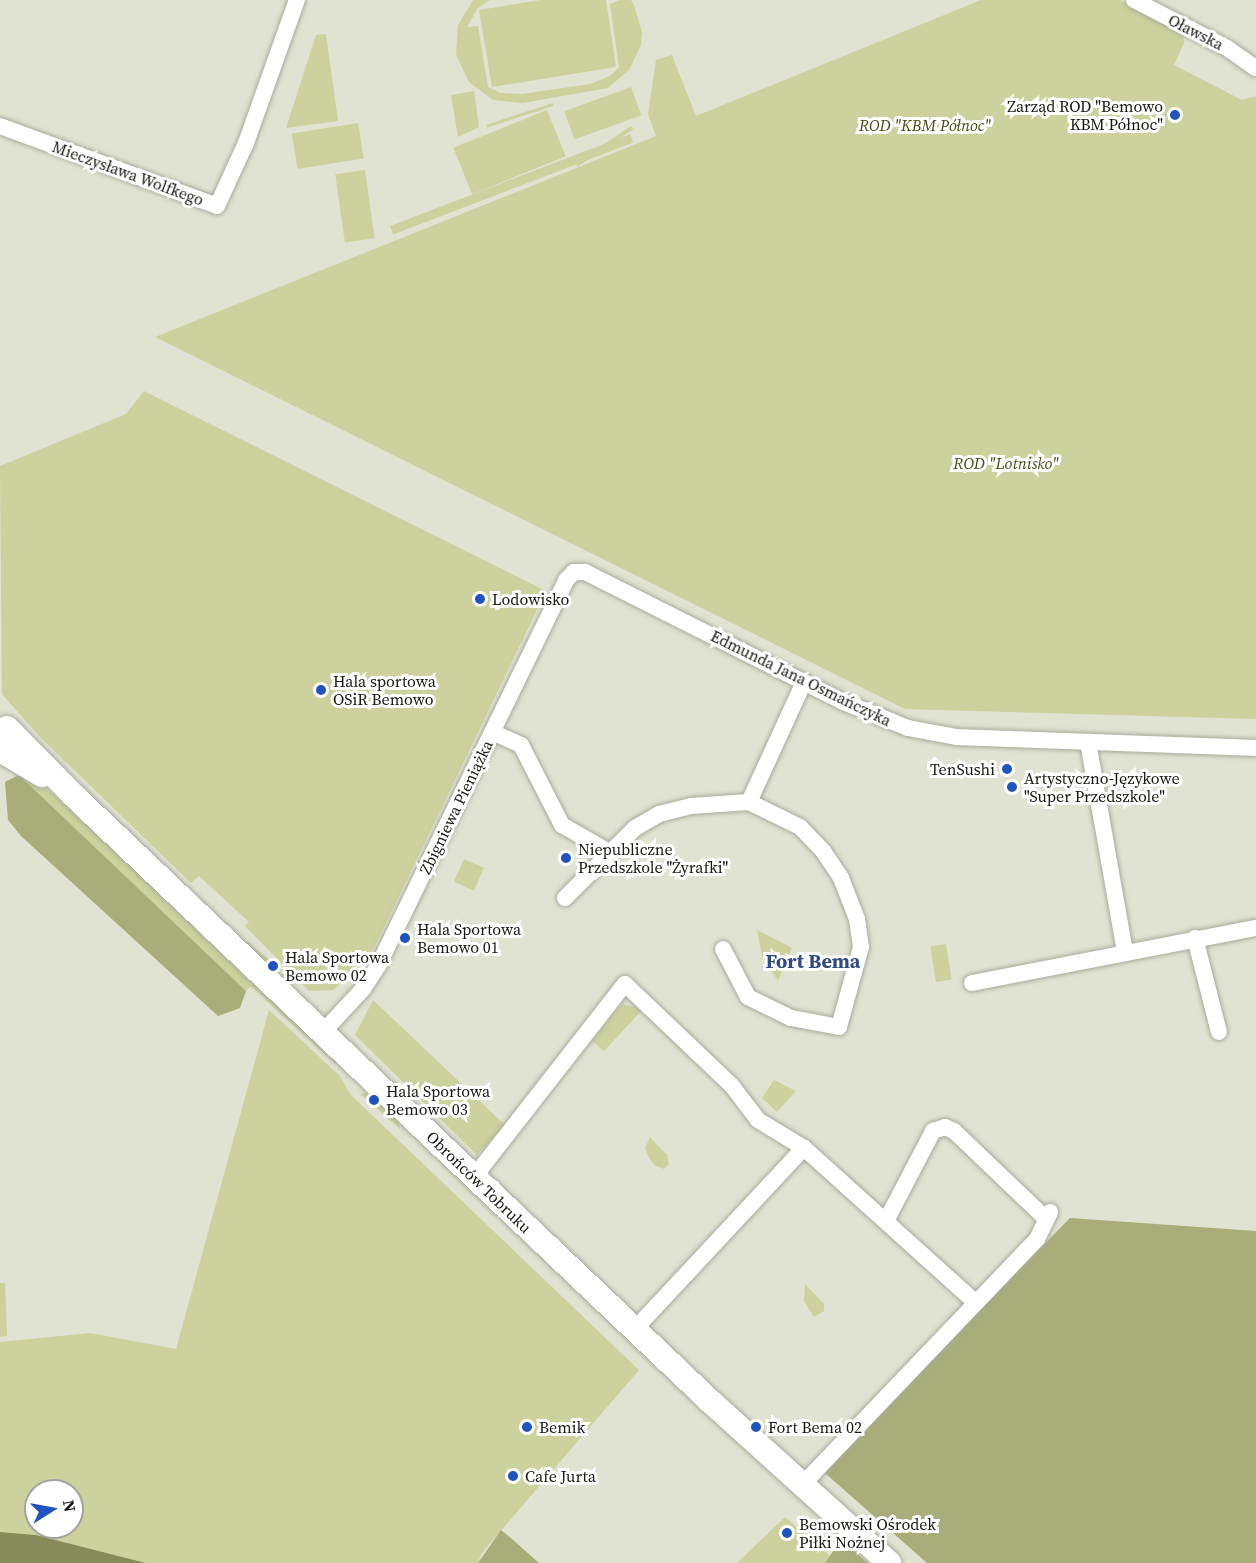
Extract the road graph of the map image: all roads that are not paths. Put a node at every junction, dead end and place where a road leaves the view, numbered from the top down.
1 (297, 0) edge
2 (1134, 0) edge
3 (1256, 68) edge
4 (0, 126) edge
5 (574, 572) joint
6 (804, 682) junction
7 (492, 732) junction
8 (2, 736) edge
9 (1088, 742) junction
10 (1256, 748) edge
11 (749, 802) junction
12 (609, 852) junction
13 (565, 898) dead end
14 (1256, 928) edge
15 (1195, 938) junction
16 (723, 949) dead end
17 (1125, 951) junction
18 (972, 983) dead end
19 (323, 1032) junction
20 (1219, 1032) dead end
21 (804, 1148) junction
22 (474, 1177) junction
23 (886, 1221) junction
24 (974, 1301) junction
25 (635, 1329) junction
26 (801, 1486) junction
27 (889, 1563) edge

1 - 4 street, Mieczysława Wolfkego
2 - 3 street, Oławska
5 - 6 street, Edmunda Jana Osmańczyka
5 - 7 street, Zbigniewa Pieniążka
6 - 9 street, Edmunda Jana Osmańczyka
6 - 11 street
7 - 12 street
7 - 19 street, Zbigniewa Pieniążka
8 - 19 street, Obrońców Tobruku
9 - 10 street, Edmunda Jana Osmańczyka
9 - 17 street
11 - 12 street
11 - 16 street
12 - 13 street
14 - 15 street
15 - 17 street
15 - 20 street
17 - 18 street
19 - 22 street, Obrońców Tobruku
21 - 22 street
21 - 23 street
21 - 25 street
22 - 25 street, Obrońców Tobruku
23 - 24 street
23 - 24 street
24 - 26 street
25 - 26 street, Obrońców Tobruku
26 - 27 street, Obrońców Tobruku

